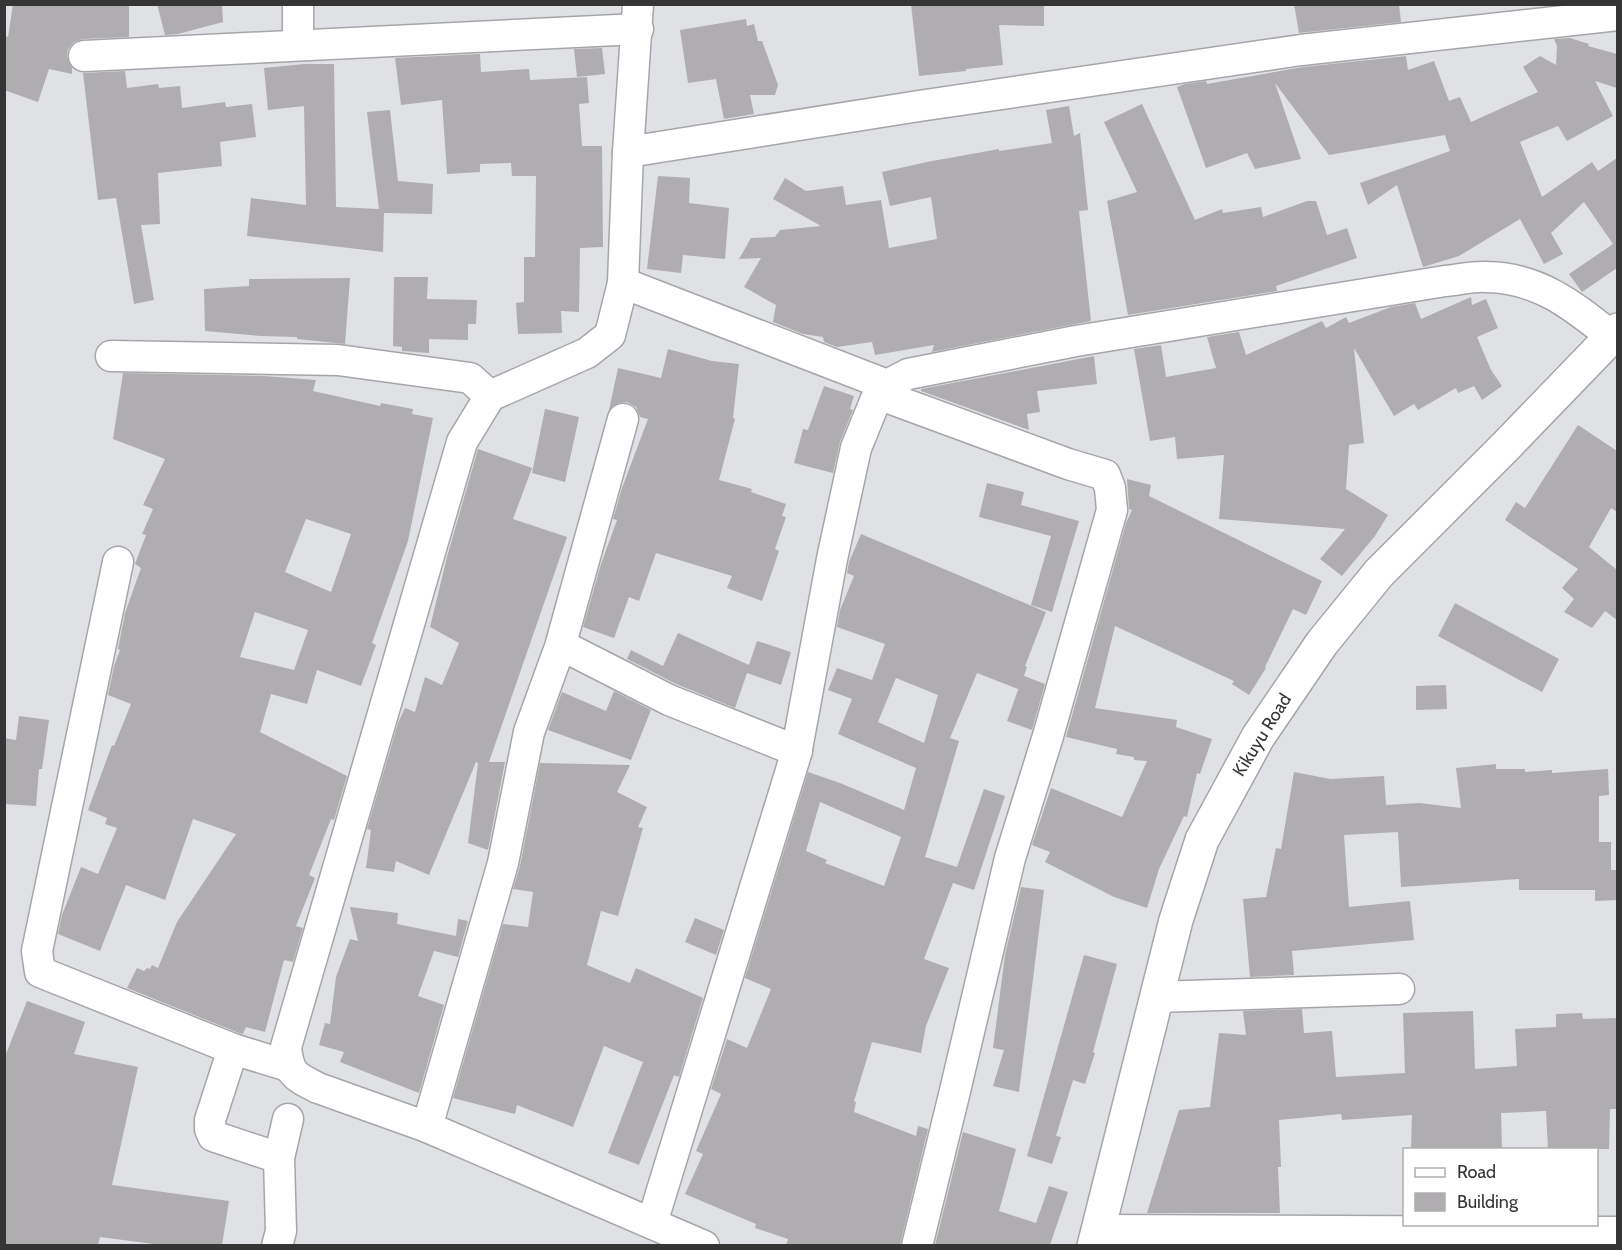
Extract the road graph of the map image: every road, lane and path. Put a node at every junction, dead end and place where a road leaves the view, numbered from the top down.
1 (298, 4) edge
2 (1617, 15) edge
3 (638, 17) edge
4 (1483, 17) edge
5 (298, 44) junction
6 (84, 56) dead end
7 (628, 152) junction
8 (623, 283) junction
9 (1614, 333) edge
10 (111, 356) dead end
11 (883, 389) junction
12 (490, 396) junction
13 (623, 419) dead end
14 (118, 562) dead end
15 (561, 645) junction
16 (796, 751) junction
17 (1399, 990) dead end
18 (1157, 997) junction
19 (233, 1049) junction
20 (288, 1066) junction
21 (288, 1119) dead end
22 (428, 1127) junction
23 (279, 1158) junction
24 (652, 1223) junction
25 (1617, 1232) edge
26 (1096, 1238) edge
27 (277, 1245) edge
28 (704, 1245) edge
29 (917, 1245) edge

1 - 5 street
2 - 4 street
3 - 5 street
3 - 7 street
4 - 7 street
5 - 6 street
7 - 8 street
8 - 11 street
8 - 12 street
9 - 11 street
9 - 18 main road, Kikuyu Road
10 - 12 street
11 - 16 street
11 - 29 street
12 - 20 street
13 - 15 street
14 - 19 street
15 - 16 street
15 - 22 street
16 - 24 street
17 - 18 street
18 - 26 main road, Kikuyu Road
19 - 20 street
19 - 23 street
20 - 22 street
21 - 23 street
22 - 24 street
23 - 27 street
24 - 28 street
25 - 26 street

